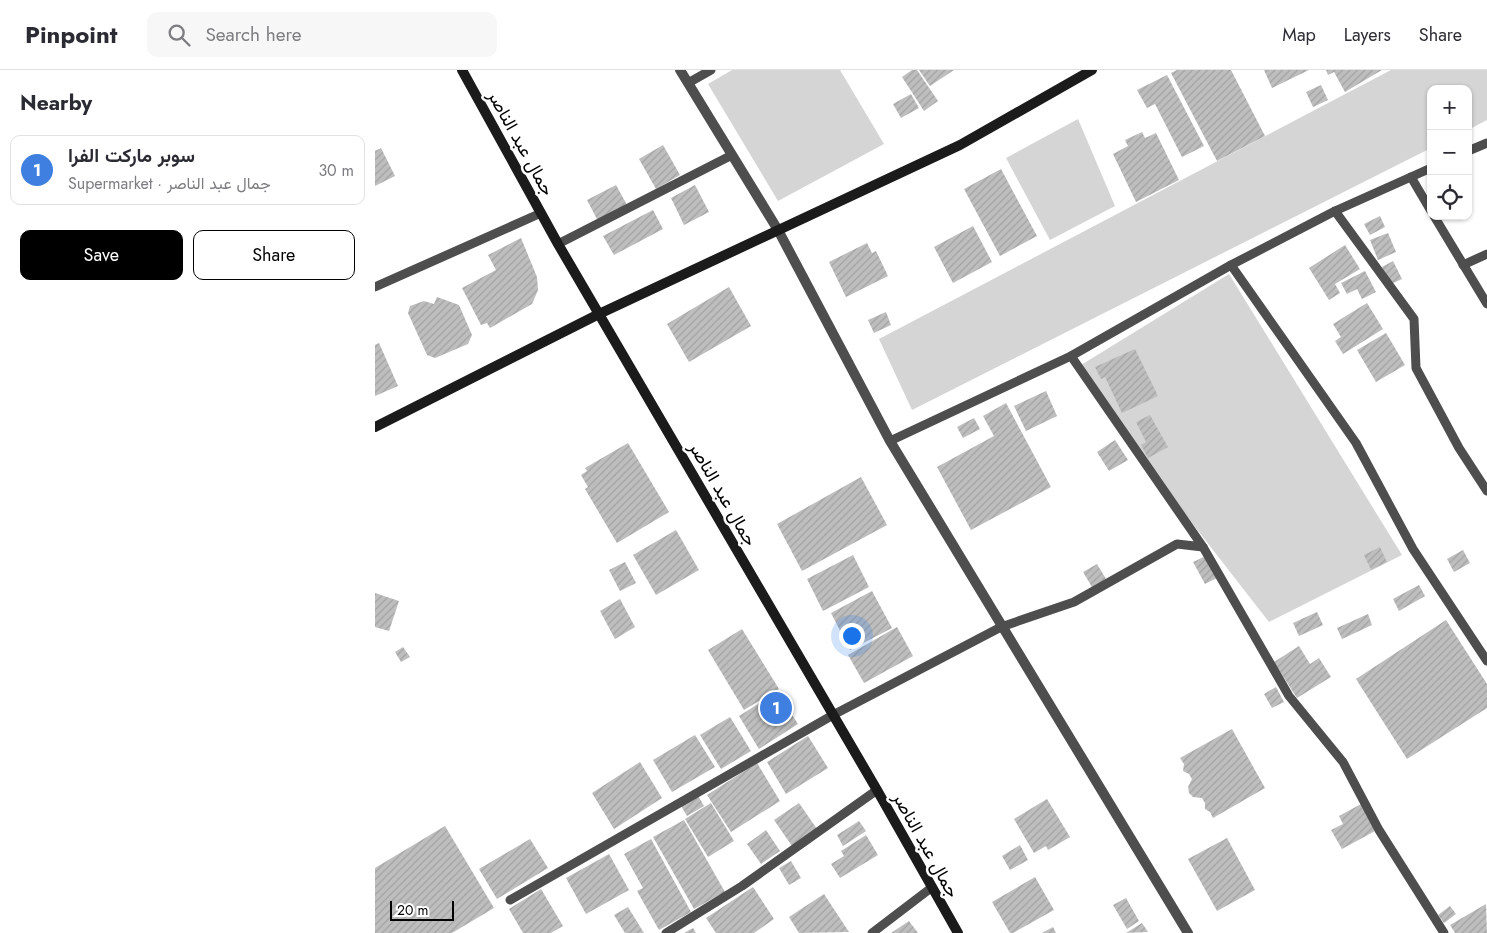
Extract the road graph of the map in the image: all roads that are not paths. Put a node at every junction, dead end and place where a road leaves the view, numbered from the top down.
1 (462, 70) edge
2 (680, 70) edge
3 (711, 70) edge
4 (1092, 70) edge
5 (689, 83) junction
6 (1487, 143) edge
7 (1472, 149) edge
8 (732, 155) junction
9 (1427, 170) edge
10 (1411, 177) junction
11 (1427, 204) edge
12 (1335, 211) junction
13 (541, 213) junction
14 (1436, 220) edge
15 (778, 230) junction
16 (558, 244) junction
17 (1487, 254) edge
18 (1231, 265) junction
19 (1463, 265) junction
20 (375, 287) edge
21 (1487, 304) edge
22 (599, 314) junction
23 (1071, 356) junction
24 (375, 427) edge
25 (890, 441) junction
26 (1487, 491) edge
27 (1203, 547) junction
28 (1001, 627) junction
29 (1487, 661) edge
30 (833, 715) junction
31 (877, 790) junction
32 (931, 888) junction
33 (510, 900) dead end
34 (666, 933) edge
35 (872, 933) edge
36 (958, 933) edge
37 (1187, 933) edge
38 (1444, 933) edge

1 - 13 main road, جمال عبد الناصر
2 - 5 street
3 - 5 lane
4 - 15 main road
5 - 8 street
6 - 7 lane
8 - 15 street
8 - 16 lane
9 - 10 lane
10 - 11 lane
10 - 12 lane
12 - 18 lane
12 - 26 lane
13 - 16 main road, جمال عبد الناصر
13 - 20 lane
14 - 19 lane
15 - 22 main road
15 - 25 street
16 - 22 main road, جمال عبد الناصر
17 - 19 lane
18 - 23 lane
18 - 29 lane
19 - 21 lane
22 - 24 main road
22 - 30 main road, جمال عبد الناصر
23 - 25 lane
23 - 27 lane
25 - 28 street
27 - 28 lane
27 - 38 lane
28 - 30 lane
28 - 37 street
30 - 31 main road, جمال عبد الناصر
30 - 33 lane
31 - 32 main road, جمال عبد الناصر
31 - 34 lane
32 - 35 lane
32 - 36 main road, جمال عبد الناصر

